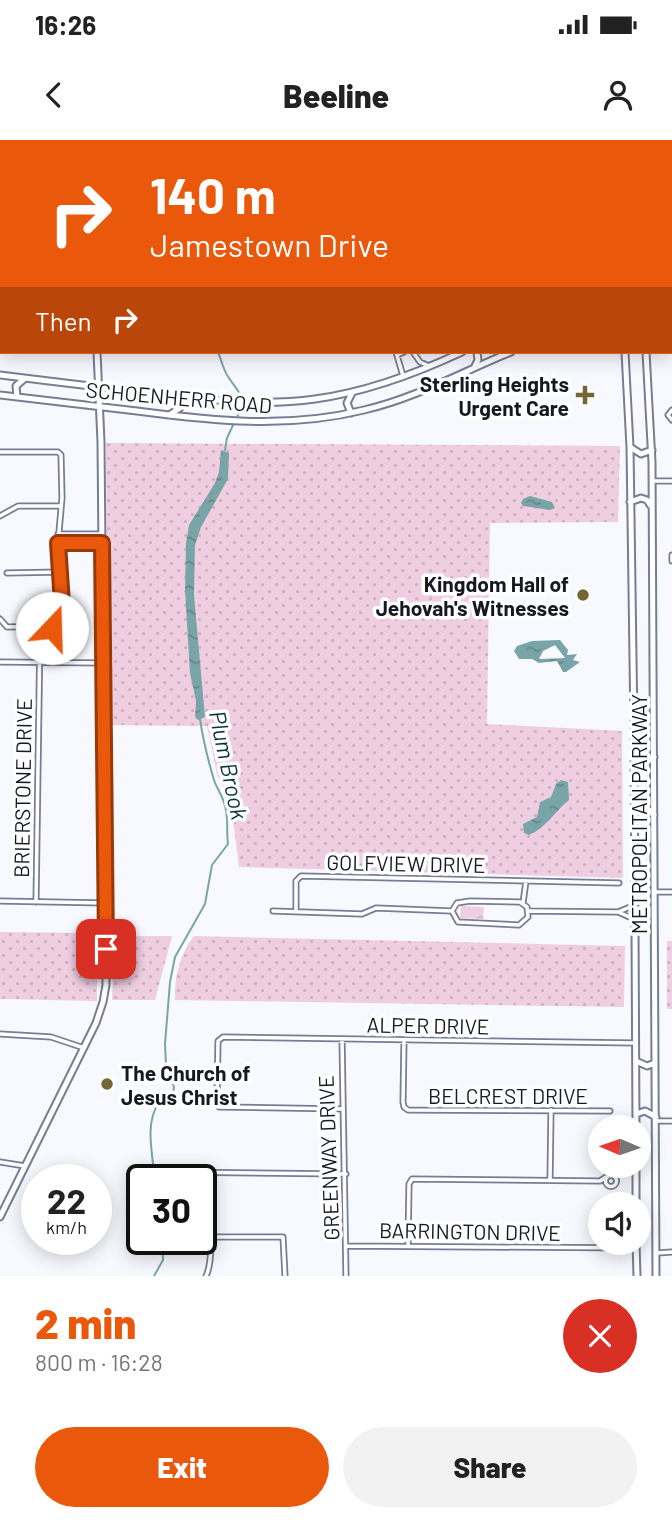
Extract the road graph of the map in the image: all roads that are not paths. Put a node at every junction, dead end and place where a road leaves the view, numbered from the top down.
1 (97, 354) edge
2 (397, 354) edge
3 (414, 354) edge
4 (458, 354) edge
5 (477, 354) edge
6 (506, 354) edge
7 (625, 354) edge
8 (646, 354) edge
9 (431, 366) junction
10 (474, 368) junction
11 (0, 375) edge
12 (403, 377) junction
13 (27, 378) junction
14 (99, 387) junction
15 (352, 393) junction
16 (0, 395) edge
17 (17, 397) junction
18 (180, 397) junction
19 (100, 407) junction
20 (672, 410) edge
21 (351, 413) junction
22 (169, 415) junction
23 (672, 420) edge
24 (630, 447) junction
25 (652, 450) junction
26 (0, 452) edge
27 (652, 481) junction
28 (672, 481) edge
29 (630, 502) junction
30 (61, 506) junction
31 (652, 509) junction
32 (0, 516) edge
33 (58, 534) junction
34 (102, 534) junction
35 (58, 543) junction
36 (102, 543) junction
37 (672, 555) edge
38 (672, 561) edge
39 (61, 572) junction
40 (7, 573) dead end
41 (0, 619) edge
42 (40, 632) dead end
43 (0, 662) edge
44 (39, 662) junction
45 (103, 663) junction
46 (634, 750) junction
47 (654, 757) junction
48 (635, 810) junction
49 (654, 816) junction
50 (526, 881) junction
51 (619, 883) dead end
52 (655, 892) junction
53 (672, 892) edge
54 (0, 901) edge
55 (36, 902) junction
56 (105, 903) junction
57 (523, 903) junction
58 (635, 905) junction
59 (273, 911) dead end
60 (296, 911) junction
61 (452, 911) junction
62 (529, 911) junction
63 (618, 912) junction
64 (635, 919) junction
65 (0, 1034) edge
66 (342, 1039) junction
67 (404, 1040) junction
68 (636, 1043) junction
69 (84, 1048) junction
70 (636, 1061) junction
71 (655, 1063) junction
72 (343, 1109) junction
73 (551, 1110) junction
74 (610, 1111) dead end
75 (636, 1114) joint
76 (656, 1119) junction
77 (672, 1121) edge
78 (0, 1162) edge
79 (27, 1164) edge
80 (21, 1165) edge
81 (217, 1173) edge
82 (346, 1174) junction
83 (21, 1177) edge
84 (604, 1178) edge
85 (606, 1178) edge
86 (614, 1178) edge
87 (550, 1181) junction
88 (600, 1181) junction
89 (606, 1185) junction
90 (0, 1217) edge
91 (217, 1237) edge
92 (588, 1245) edge
93 (346, 1246) junction
94 (408, 1246) junction
95 (672, 1252) edge
96 (656, 1253) junction
97 (210, 1255) edge
98 (636, 1255) edge
99 (206, 1276) edge
100 (285, 1276) edge
101 (346, 1276) edge
102 (637, 1276) edge
103 (656, 1276) edge

1 - 14 main road
2 - 12 street
3 - 9 street
4 - 9 main road, SCHOENHERR ROAD
5 - 10 main road
6 - 10 main road, SCHOENHERR ROAD
7 - 24 main road, METROPOLITAN PARKWAY
8 - 25 main road, METROPOLITAN PARKWAY
9 - 12 main road, SCHOENHERR ROAD
10 - 21 main road, SCHOENHERR ROAD
11 - 13 main road, SCHOENHERR ROAD
12 - 15 main road, SCHOENHERR ROAD
13 - 14 main road, SCHOENHERR ROAD
13 - 17 main road
14 - 18 main road, SCHOENHERR ROAD
14 - 19 main road
15 - 18 main road, SCHOENHERR ROAD
15 - 21 main road
16 - 17 main road, SCHOENHERR ROAD
17 - 19 main road, SCHOENHERR ROAD
18 - 22 main road
19 - 22 main road, SCHOENHERR ROAD
19 - 34 main road
20 - 23 street
21 - 22 main road, SCHOENHERR ROAD
24 - 25 main road
24 - 29 main road, METROPOLITAN PARKWAY
25 - 27 main road, METROPOLITAN PARKWAY
26 - 30 street
27 - 28 street
27 - 31 main road, METROPOLITAN PARKWAY
29 - 31 main road
29 - 46 main road, METROPOLITAN PARKWAY
30 - 32 street
30 - 33 street
31 - 47 main road, METROPOLITAN PARKWAY
33 - 34 street
33 - 35 street
34 - 36 main road
35 - 36 street
35 - 39 street
36 - 45 main road
37 - 38 street
39 - 40 street
39 - 41 street
42 - 44 street, BRIERSTONE DRIVE
43 - 44 street
44 - 45 street
44 - 55 street, BRIERSTONE DRIVE
45 - 56 main road
46 - 47 main road
46 - 48 main road, METROPOLITAN PARKWAY
47 - 49 main road, METROPOLITAN PARKWAY
48 - 49 main road
48 - 58 main road, METROPOLITAN PARKWAY
49 - 52 main road, METROPOLITAN PARKWAY
50 - 51 street
50 - 57 street
50 - 60 street, GOLFVIEW DRIVE
52 - 53 street
52 - 71 main road, METROPOLITAN PARKWAY
54 - 55 street
55 - 56 street
56 - 69 main road
57 - 61 street
57 - 62 street
58 - 63 street
58 - 64 main road, METROPOLITAN PARKWAY
59 - 60 street
60 - 61 street
61 - 62 street
62 - 63 street
63 - 64 street
64 - 68 main road, METROPOLITAN PARKWAY
65 - 69 street
66 - 67 street, ALPER DRIVE
66 - 72 street, GREENWAY DRIVE
66 - 72 street, ALPER DRIVE
67 - 68 street, ALPER DRIVE
67 - 73 street, BELCREST DRIVE
68 - 70 main road, METROPOLITAN PARKWAY
69 - 79 main road
70 - 71 main road
70 - 75 main road, METROPOLITAN PARKWAY
71 - 76 main road, METROPOLITAN PARKWAY
72 - 82 street, GREENWAY DRIVE
73 - 74 street, BELCREST DRIVE
73 - 87 street
75 - 76 main road
76 - 77 street
76 - 96 main road, METROPOLITAN PARKWAY
78 - 80 street
81 - 82 street
82 - 93 street, GREENWAY DRIVE
83 - 90 main road
84 - 88 street
85 - 89 street
86 - 89 street
87 - 88 street
87 - 94 street
88 - 89 street
91 - 100 street
92 - 94 street, BARRINGTON DRIVE
93 - 94 street, BARRINGTON DRIVE
93 - 101 street, GREENWAY DRIVE
95 - 96 street
96 - 103 main road, METROPOLITAN PARKWAY
97 - 99 street
98 - 102 main road

